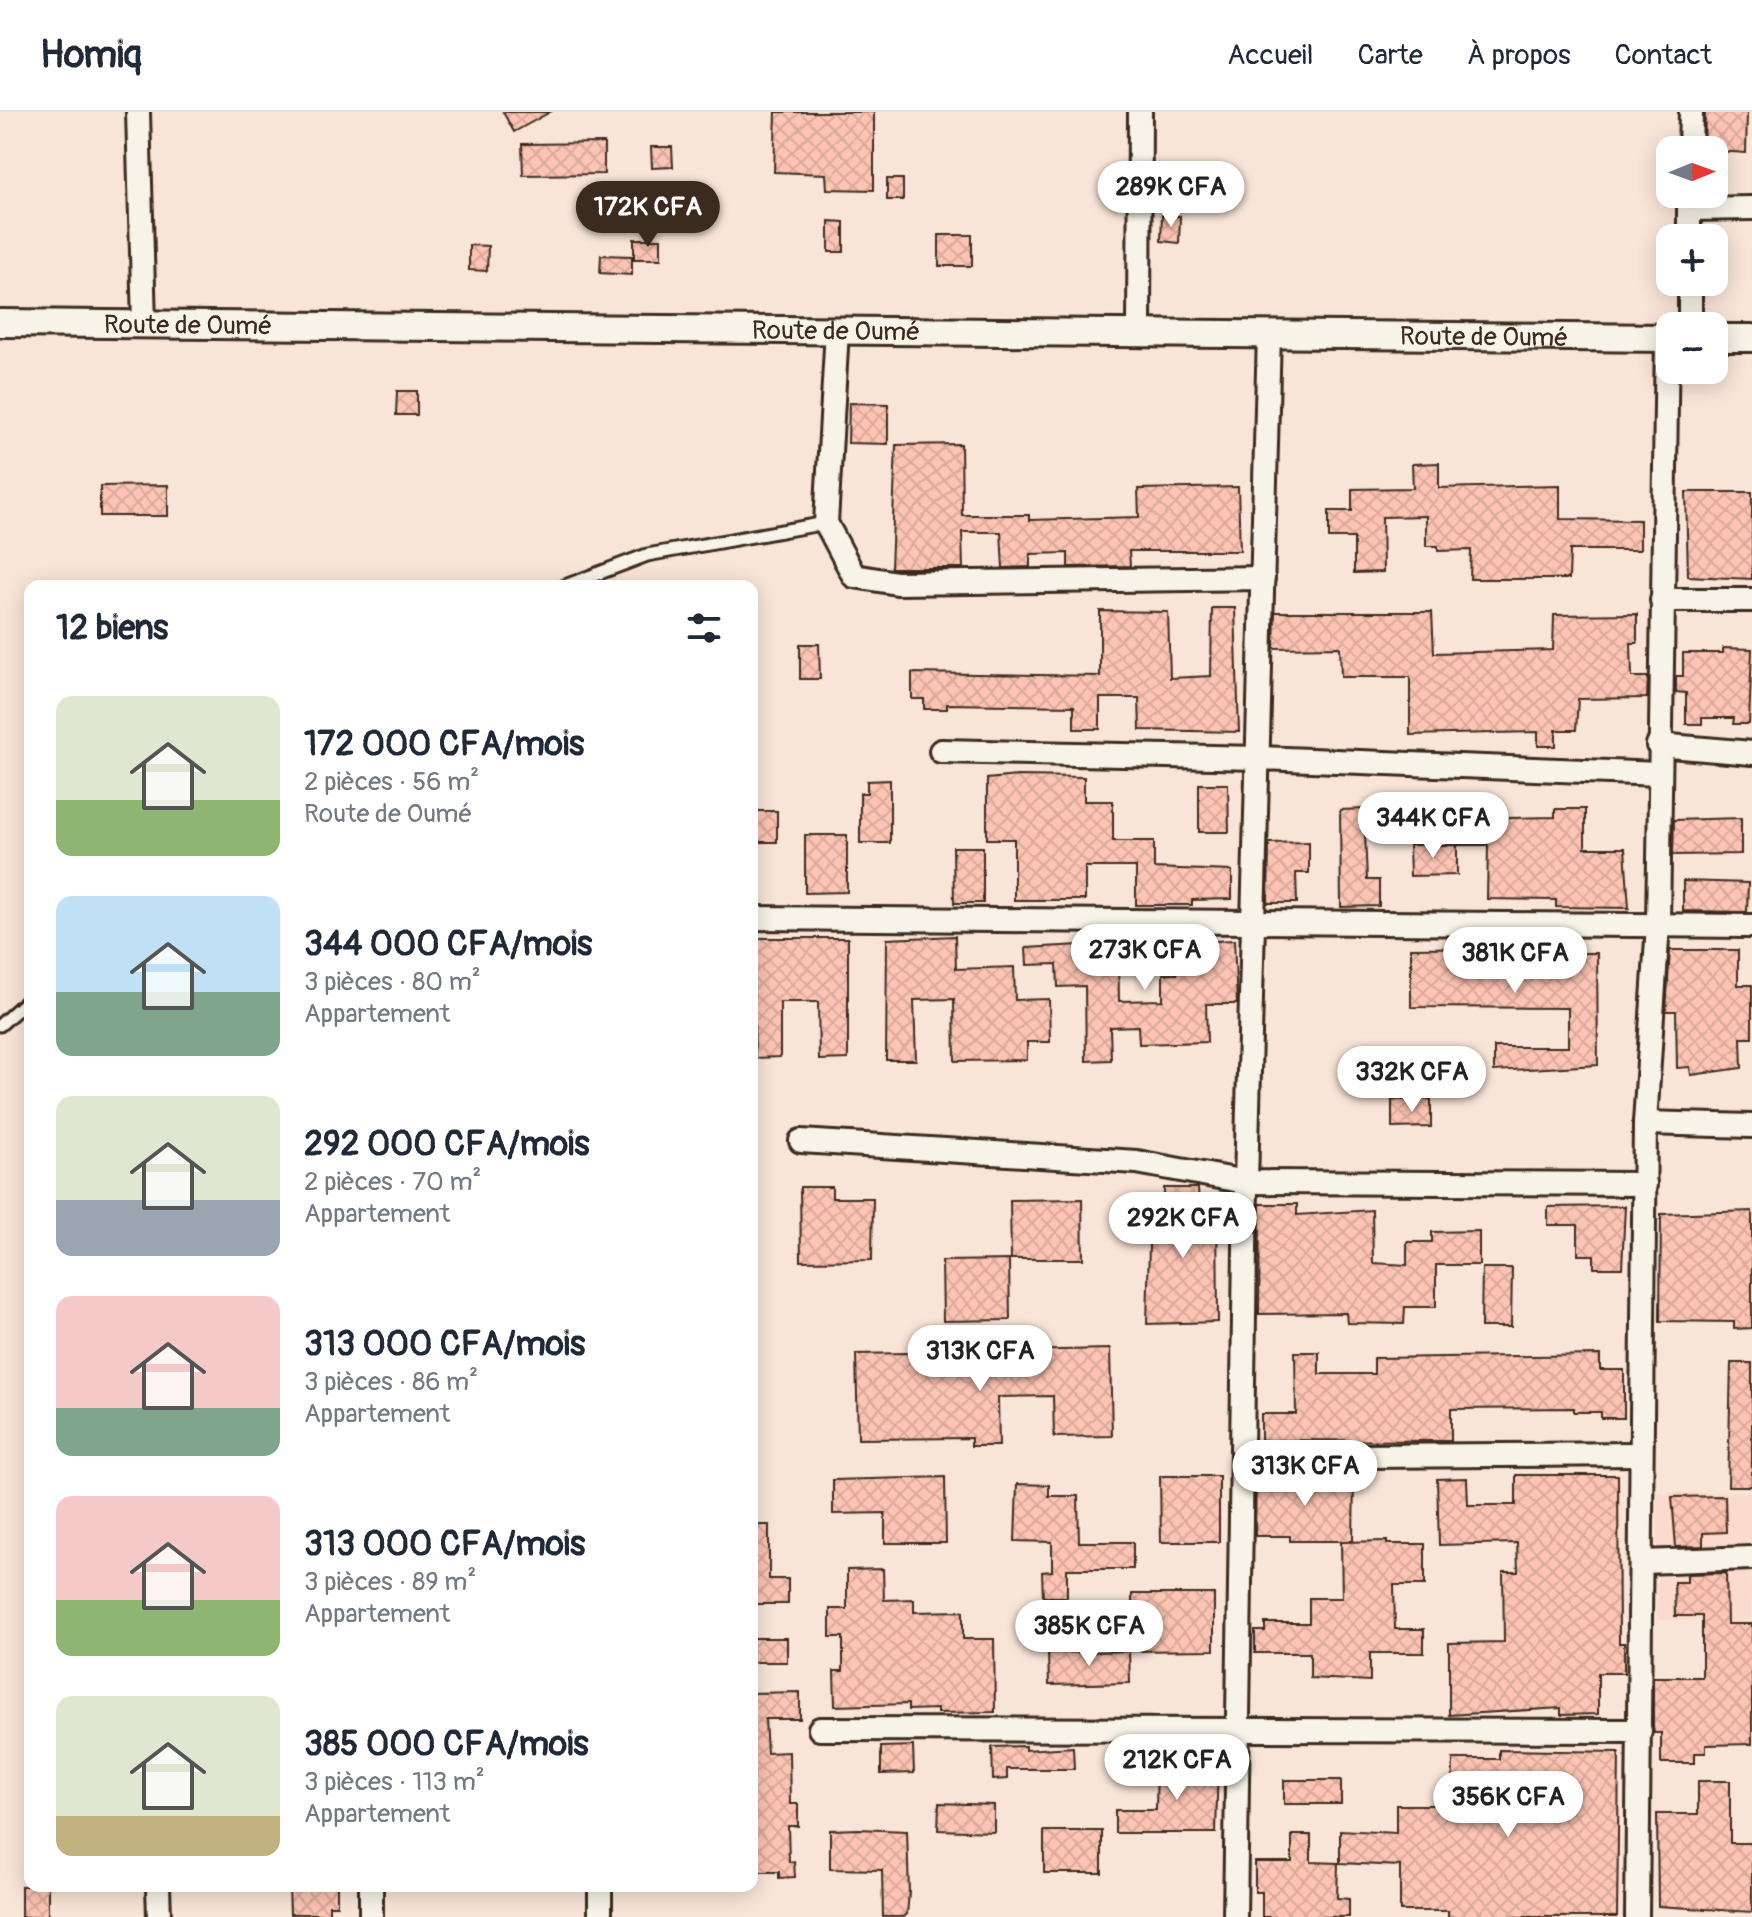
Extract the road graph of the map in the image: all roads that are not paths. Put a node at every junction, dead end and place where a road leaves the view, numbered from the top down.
1 (138, 112) edge
2 (1140, 112) edge
3 (1691, 112) edge
4 (1690, 136) edge
5 (1728, 206) edge
6 (1752, 208) edge
7 (0, 323) edge
8 (144, 324) junction
9 (837, 330) junction
10 (1139, 333) junction
11 (1269, 334) junction
12 (1656, 334) edge
13 (1728, 338) edge
14 (1752, 338) edge
15 (1673, 384) edge
16 (826, 523) junction
17 (1263, 578) junction
18 (581, 580) edge
19 (1662, 600) junction
20 (1752, 600) edge
21 (1658, 745) junction
22 (941, 751) dead end
23 (1752, 753) edge
24 (1259, 758) junction
25 (1660, 774) junction
26 (758, 918) edge
27 (1253, 920) junction
28 (1658, 924) junction
29 (1752, 926) edge
30 (24, 1003) edge
31 (0, 1025) edge
32 (1645, 1123) junction
33 (1752, 1126) edge
34 (801, 1141) dead end
35 (1246, 1182) junction
36 (1645, 1184) junction
37 (1639, 1454) junction
38 (1243, 1457) junction
39 (1752, 1558) edge
40 (1643, 1562) junction
41 (820, 1729) dead end
42 (1640, 1731) junction
43 (1238, 1733) junction
44 (158, 1892) edge
45 (371, 1892) edge
46 (600, 1892) edge
47 (159, 1917) edge
48 (371, 1917) edge
49 (600, 1917) edge
50 (1235, 1917) edge
51 (1637, 1917) edge

1 - 8 street
2 - 10 street
3 - 4 street
5 - 6 street
7 - 8 street, Route de Oumé
8 - 9 street, Route de Oumé
9 - 10 street, Route de Oumé
9 - 16 street
10 - 11 street, Route de Oumé
11 - 12 street, Route de Oumé
11 - 17 street
13 - 14 street
15 - 19 street
16 - 17 street
16 - 18 lane
17 - 24 street
19 - 20 street
19 - 21 street
21 - 23 street
21 - 25 street
22 - 24 street
24 - 25 street
24 - 27 street
25 - 28 street
26 - 27 street
27 - 28 street
27 - 35 street
28 - 29 street
28 - 32 street
30 - 31 lane
32 - 33 street
32 - 36 street
34 - 35 street
35 - 36 street
35 - 38 street
36 - 37 street
37 - 38 street
37 - 40 street
38 - 43 street
39 - 40 street
40 - 42 street
41 - 43 street
42 - 43 street
42 - 51 street
43 - 50 street
44 - 47 street
45 - 48 street
46 - 49 street

